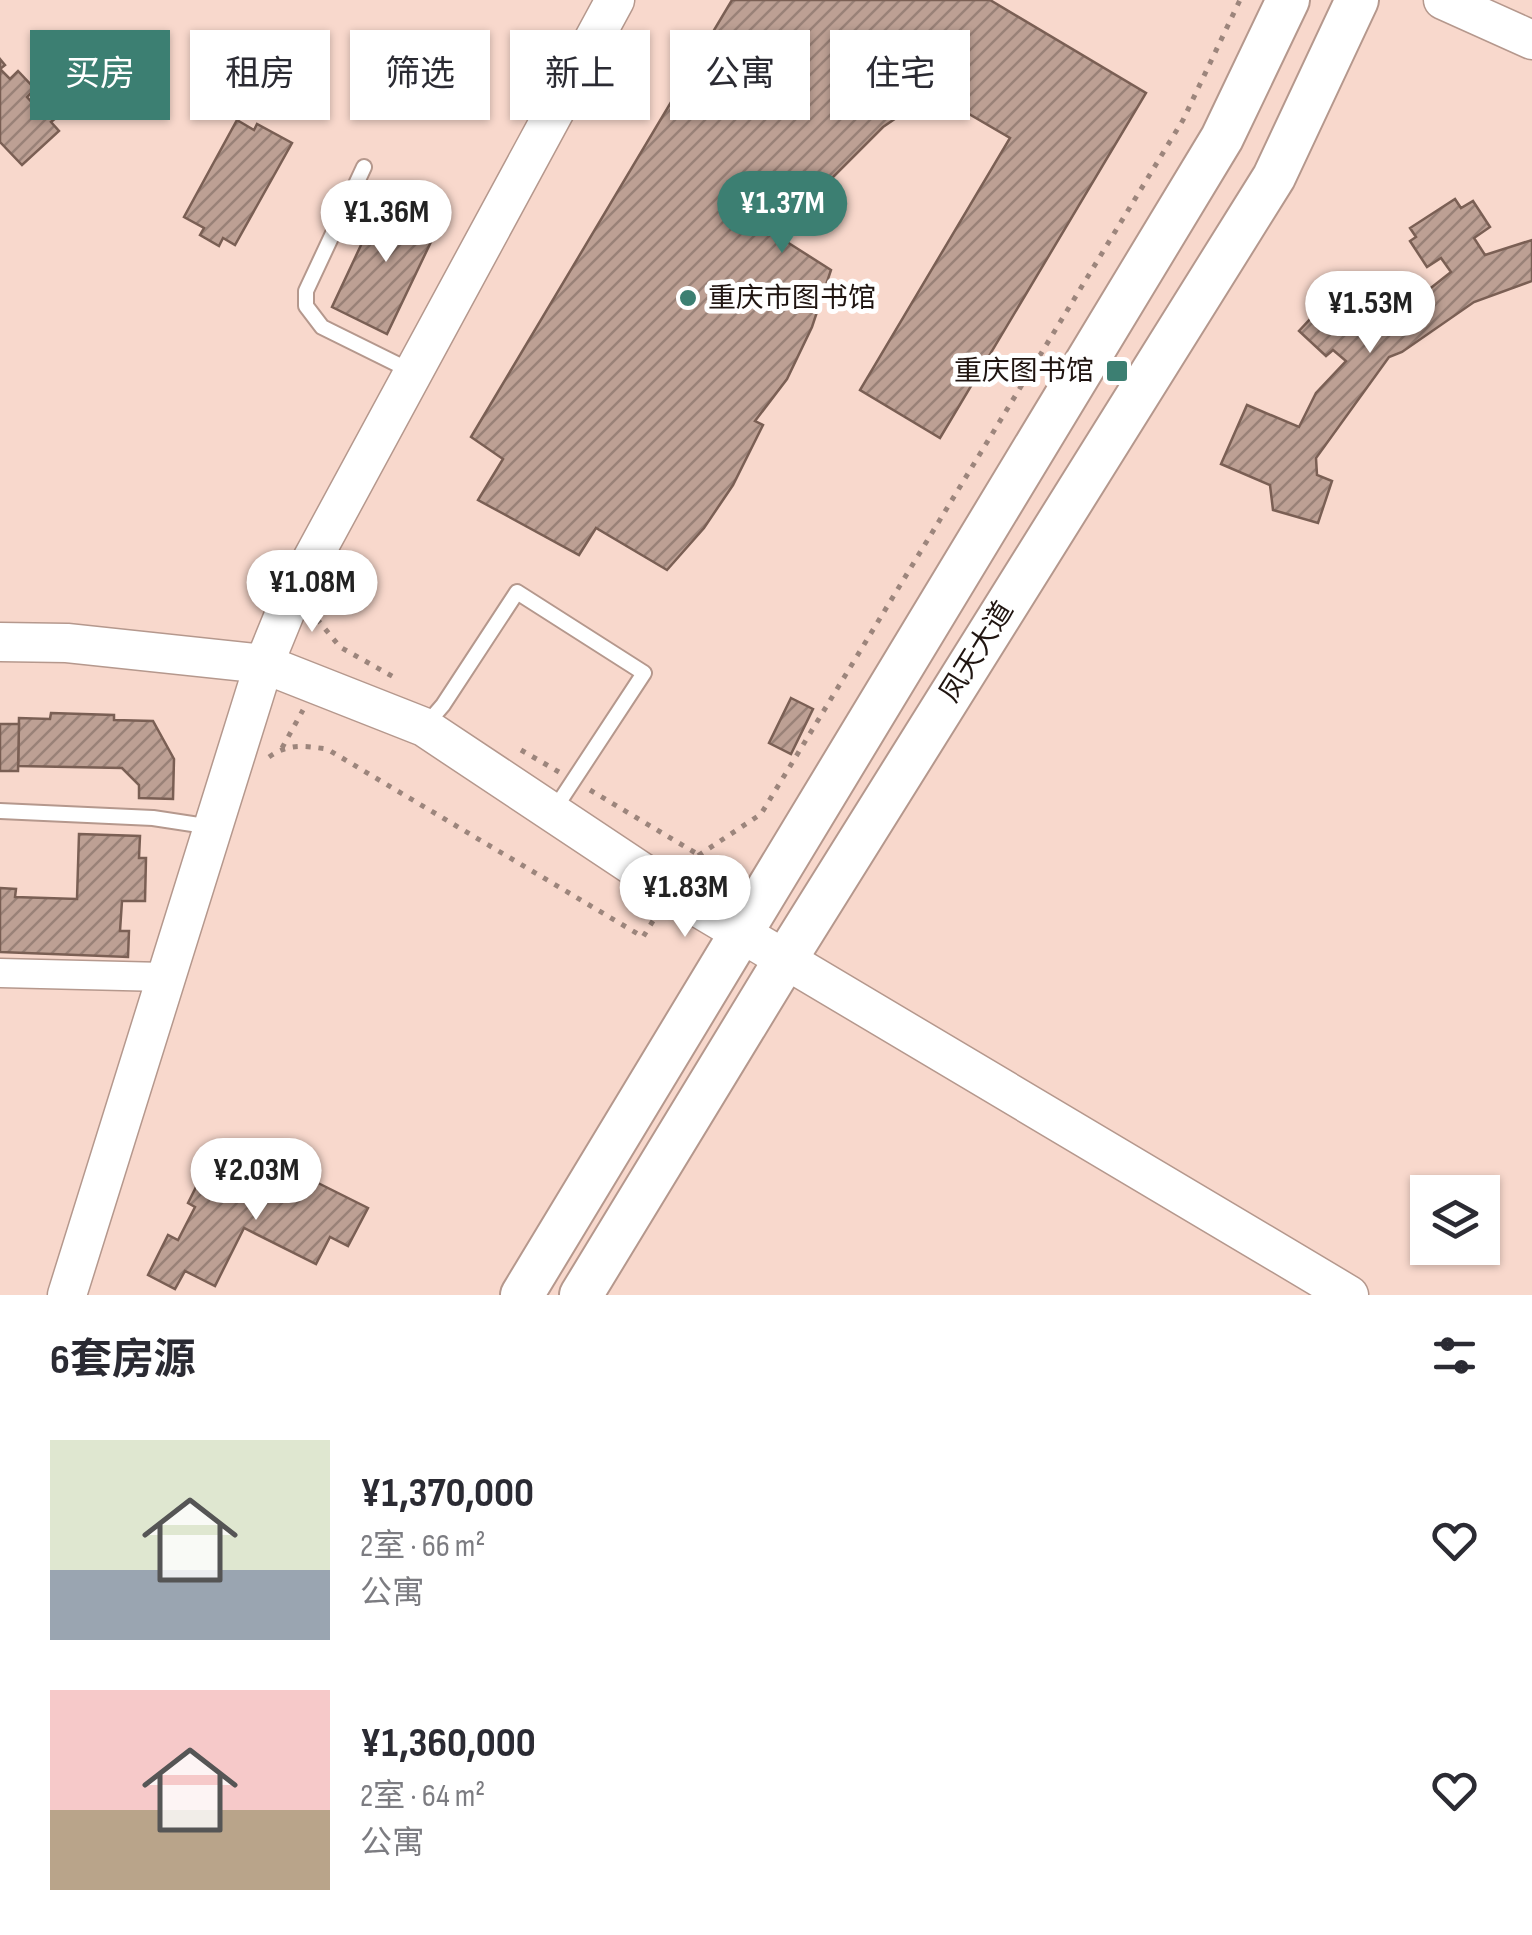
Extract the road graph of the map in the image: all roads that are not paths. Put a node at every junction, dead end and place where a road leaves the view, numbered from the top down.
1 (615, 0) edge
2 (1288, 0) edge
3 (1357, 0) edge
4 (1444, 0) edge
5 (1532, 40) edge
6 (364, 167) dead end
7 (413, 373) junction
8 (0, 642) edge
9 (264, 664) junction
10 (424, 727) junction
11 (0, 811) edge
12 (552, 814) junction
13 (212, 827) junction
14 (740, 934) junction
15 (784, 960) junction
16 (0, 972) edge
17 (164, 977) junction
18 (672, 1048) junction
19 (716, 1073) junction
20 (66, 1295) edge
21 (522, 1295) edge
22 (581, 1295) edge
23 (1349, 1295) edge

1 - 7 street
2 - 14 main road, 凤天大道
3 - 15 main road, 凤天大道
4 - 5 street
6 - 7 lane
7 - 9 street
8 - 9 street
9 - 10 street
9 - 13 street
10 - 12 street
10 - 12 lane
11 - 13 lane
12 - 14 street
13 - 17 street
14 - 15 street
14 - 18 main road, 凤天大道
15 - 19 main road, 凤天大道
15 - 23 street
16 - 17 street
17 - 20 street
18 - 19 main road
18 - 21 main road, 凤天大道
19 - 22 main road, 凤天大道

